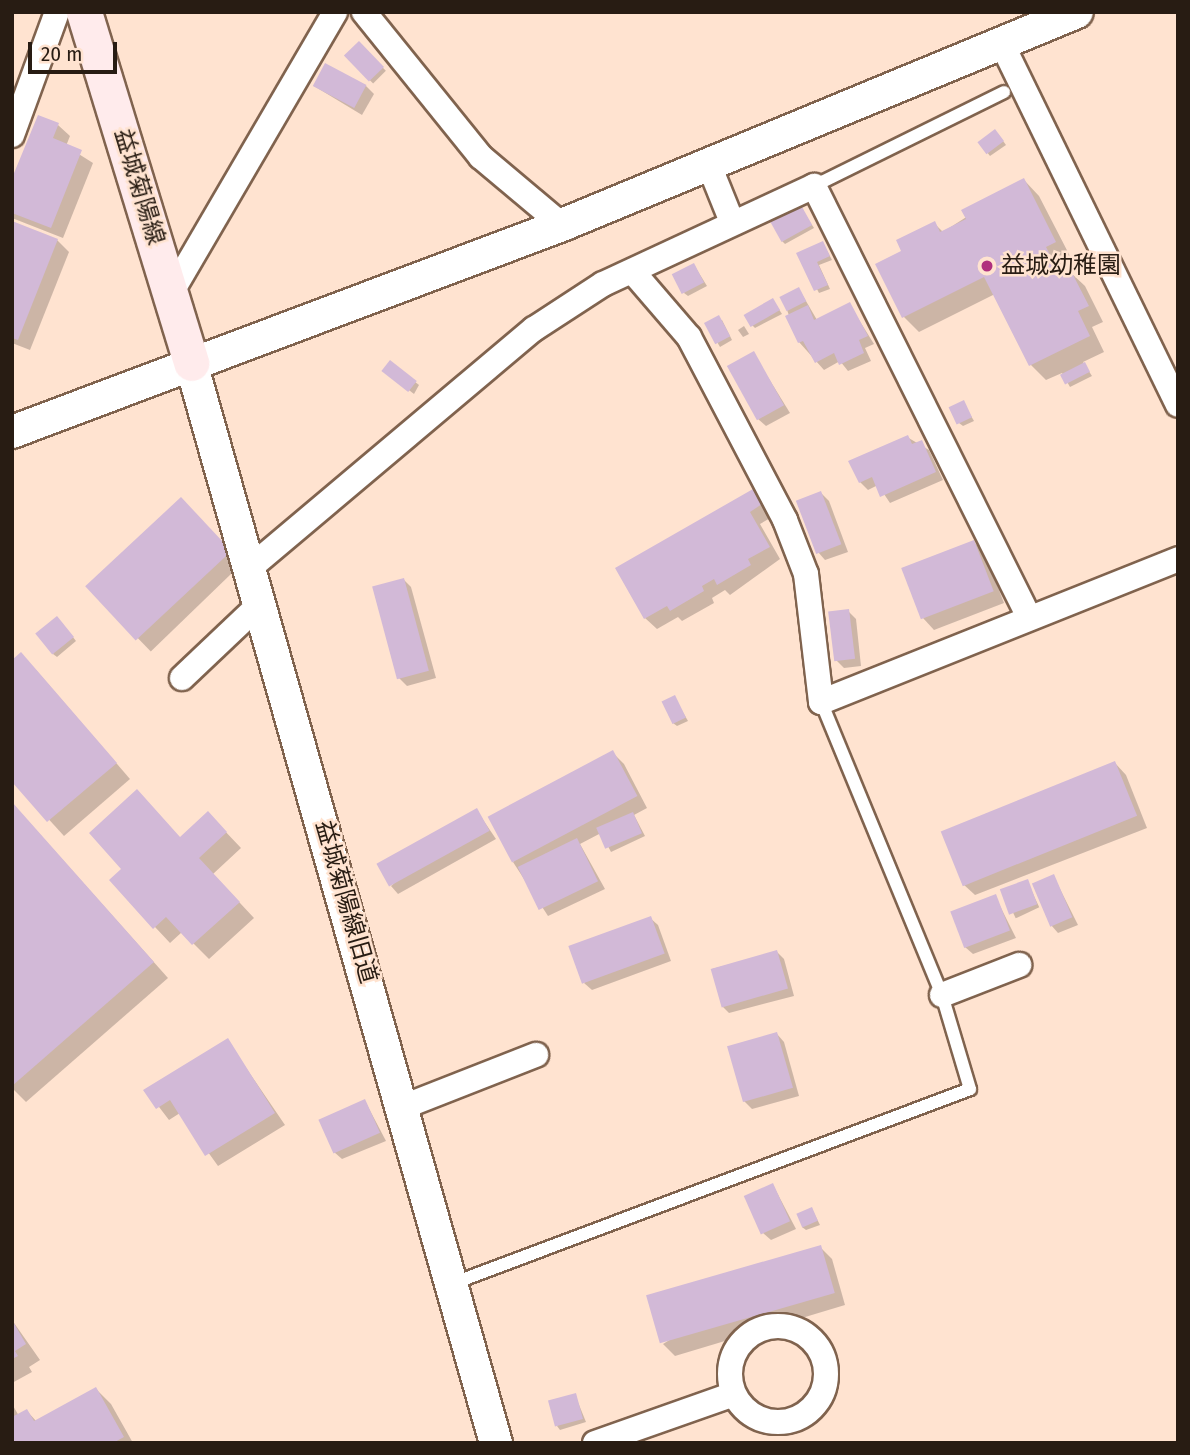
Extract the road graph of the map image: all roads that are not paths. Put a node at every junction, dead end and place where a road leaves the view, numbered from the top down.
1 (57, 12) edge
2 (84, 12) edge
3 (335, 12) edge
4 (364, 12) edge
5 (1077, 12) edge
6 (1003, 46) junction
7 (1004, 92) dead end
8 (12, 135) edge
9 (709, 165) junction
10 (814, 186) junction
11 (732, 222) junction
12 (562, 225) junction
13 (633, 272) junction
14 (172, 293) junction
15 (191, 363) junction
16 (1171, 376) edge
17 (1178, 405) edge
18 (12, 432) edge
19 (1178, 559) edge
20 (251, 566) junction
21 (261, 603) junction
22 (1028, 615) junction
23 (182, 678) dead end
24 (821, 702) junction
25 (1019, 965) dead end
26 (943, 995) junction
27 (536, 1055) dead end
28 (403, 1107) junction
29 (454, 1283) junction
30 (734, 1394) dead end
31 (496, 1443) edge
32 (595, 1443) edge

1 - 8 street
2 - 14 main road, 益城菊陽線
3 - 14 street
4 - 12 street
5 - 6 street
6 - 9 street
6 - 16 street
7 - 10 lane
9 - 11 street
9 - 12 street
10 - 11 street
10 - 22 street
11 - 13 street
12 - 15 street
13 - 20 street
13 - 24 street
14 - 15 main road, 益城菊陽線
15 - 18 street
15 - 20 street, 益城菊陽線旧道
16 - 17 street
19 - 22 street
20 - 21 street, 益城菊陽線旧道
21 - 23 street
21 - 28 street, 益城菊陽線旧道
22 - 24 street
24 - 26 lane
25 - 26 street
26 - 29 lane
27 - 28 street
28 - 29 street, 益城菊陽線旧道
29 - 31 street, 益城菊陽線旧道
30 - 32 street

